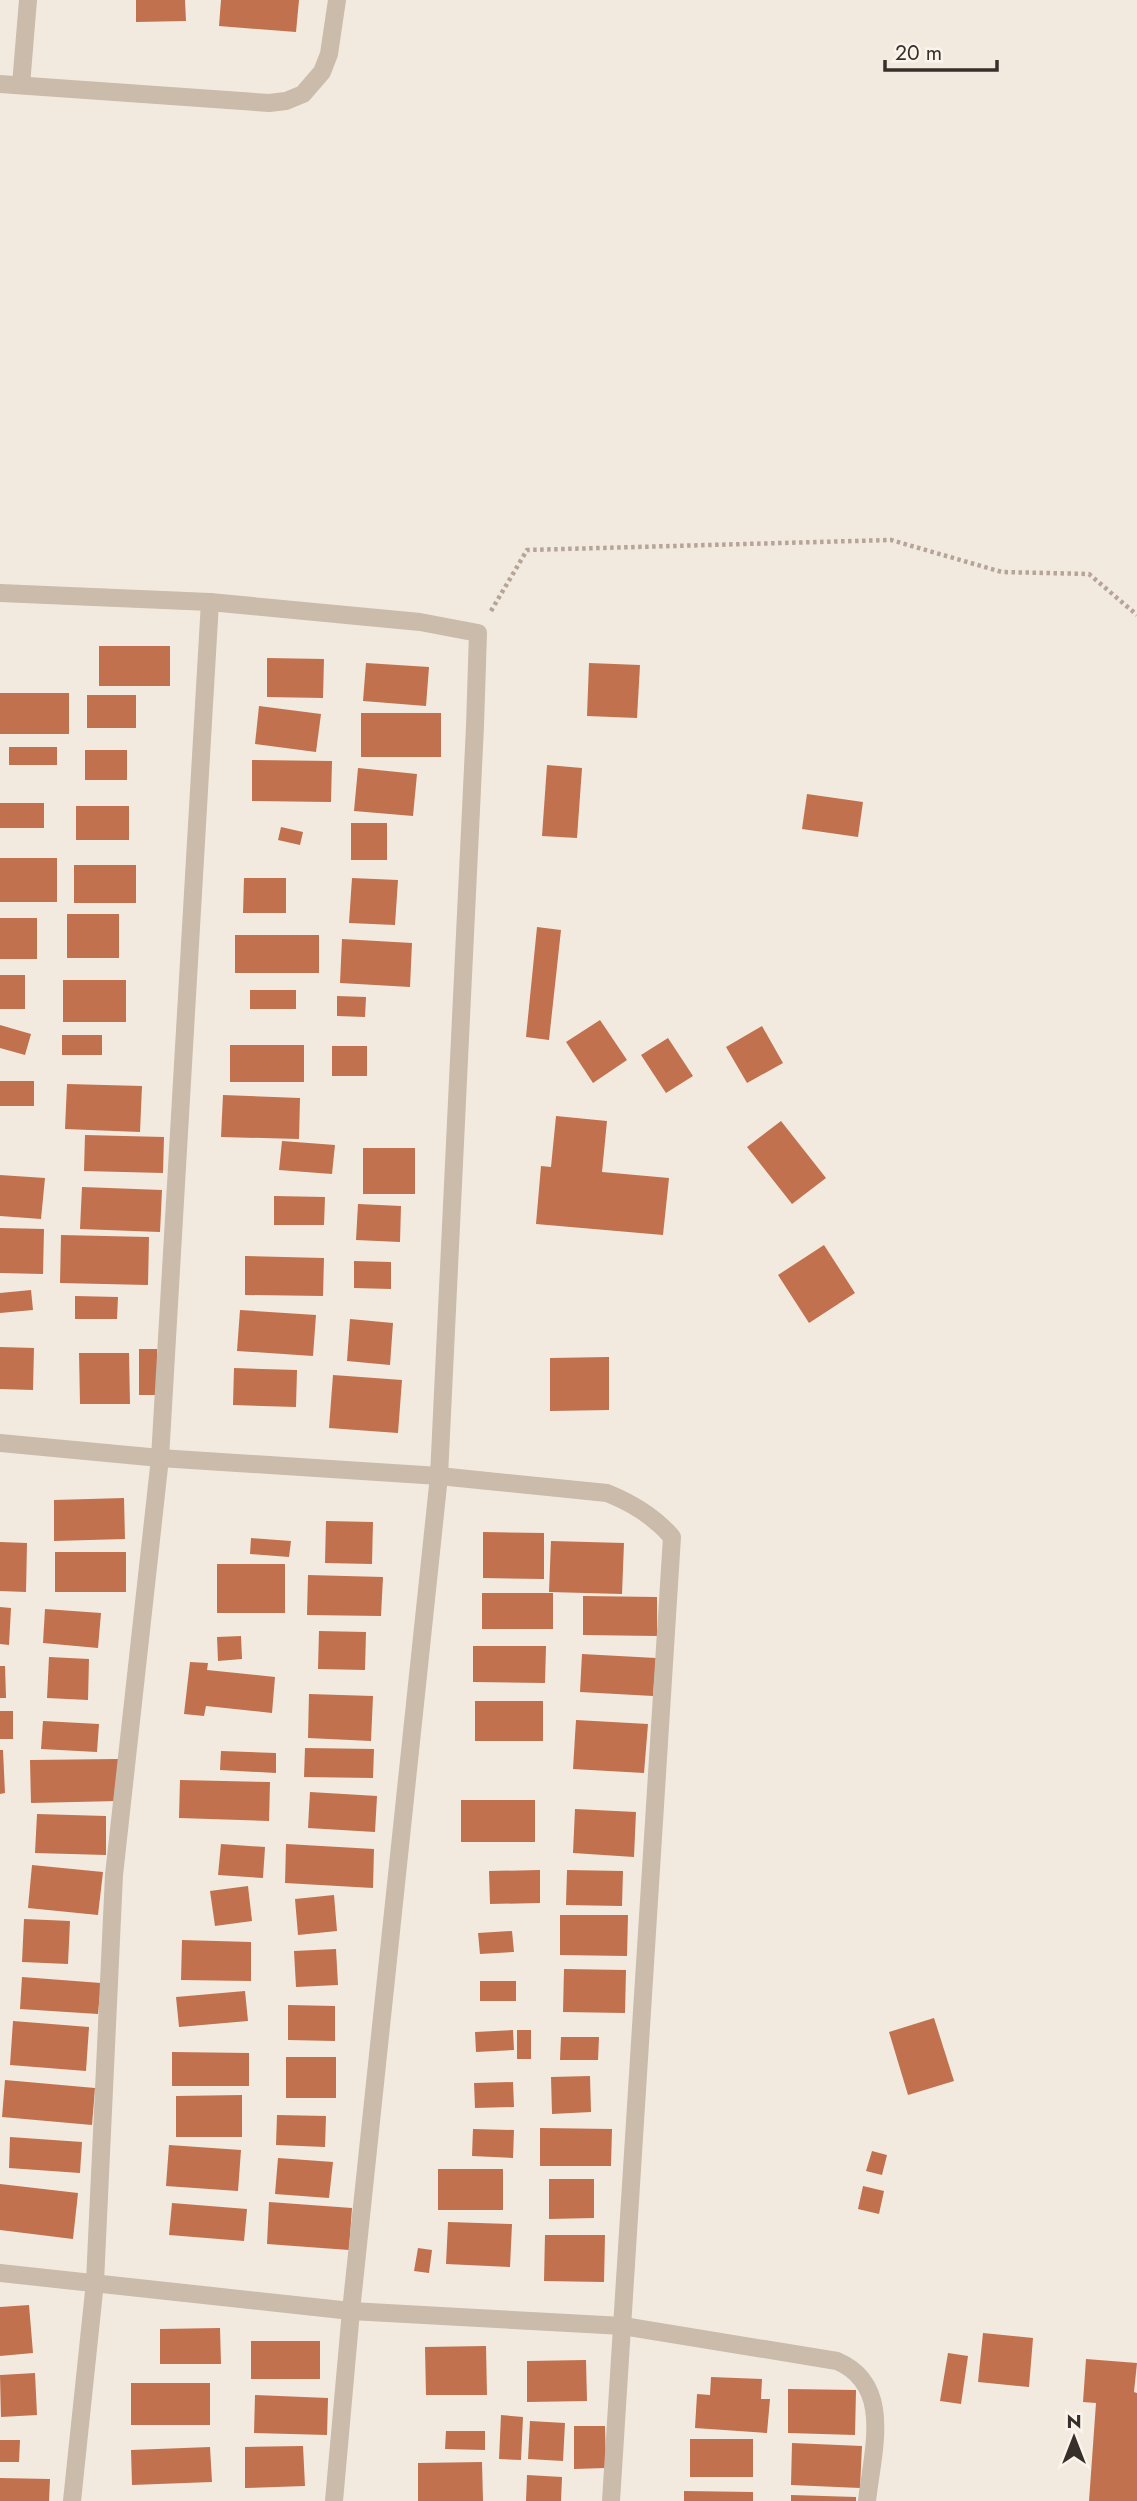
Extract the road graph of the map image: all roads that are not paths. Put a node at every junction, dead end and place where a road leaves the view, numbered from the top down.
1 (28, 0) edge
2 (337, 0) edge
3 (0, 83) edge
4 (21, 85) junction
5 (0, 593) edge
6 (210, 602) junction
7 (0, 1443) edge
8 (160, 1458) junction
9 (439, 1476) junction
10 (0, 2273) edge
11 (95, 2283) junction
12 (351, 2311) junction
13 (623, 2326) junction
14 (72, 2501) edge
15 (334, 2501) edge
16 (611, 2501) edge
17 (867, 2501) edge

1 - 4 street
2 - 4 street
3 - 4 street
5 - 6 street
6 - 8 street
6 - 9 street
7 - 8 street
8 - 9 street
8 - 11 street
9 - 12 street
9 - 13 street
10 - 11 street
11 - 12 street
11 - 14 street
12 - 13 street
12 - 15 street
13 - 16 street
13 - 17 street

